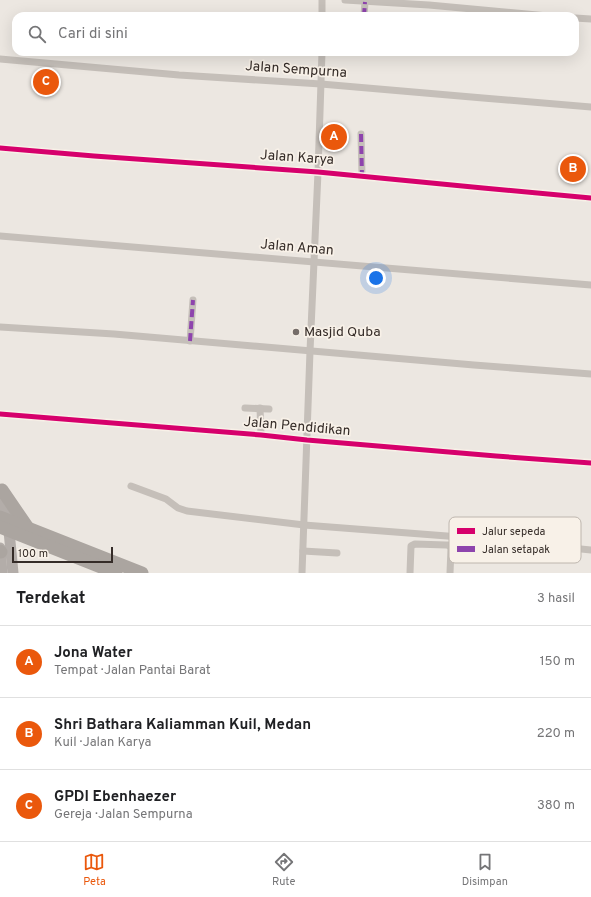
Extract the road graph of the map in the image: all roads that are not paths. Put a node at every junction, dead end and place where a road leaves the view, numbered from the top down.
1 (322, 0) edge
2 (345, 0) edge
3 (364, 2) junction
4 (322, 12) edge
5 (364, 12) edge
6 (505, 12) edge
7 (579, 18) edge
8 (591, 19) edge
9 (322, 56) edge
10 (0, 59) edge
11 (321, 84) junction
12 (591, 107) edge
13 (362, 134) dead end
14 (0, 148) edge
15 (318, 172) junction
16 (362, 176) junction
17 (591, 198) edge
18 (0, 236) edge
19 (313, 262) junction
20 (591, 285) edge
21 (193, 300) dead end
22 (0, 327) edge
23 (190, 341) junction
24 (310, 351) junction
25 (591, 374) edge
26 (245, 408) dead end
27 (260, 408) junction
28 (269, 409) dead end
29 (0, 414) edge
30 (261, 435) junction
31 (307, 440) junction
32 (591, 463) edge
33 (131, 486) dead end
34 (1, 488) edge
35 (4, 524) edge
36 (304, 525) junction
37 (28, 528) junction
38 (449, 536) edge
39 (449, 546) edge
40 (0, 548) edge
41 (581, 549) edge
42 (591, 550) edge
43 (303, 551) junction
44 (0, 552) edge
45 (337, 553) dead end
46 (450, 563) edge
47 (2, 573) edge
48 (14, 573) edge
49 (116, 573) edge
50 (142, 573) edge
51 (302, 573) edge
52 (410, 573) edge
53 (450, 573) edge

1 - 4 street
2 - 3 street
3 - 5 street
3 - 6 street
7 - 8 street
9 - 11 street
10 - 11 street, Jalan Sempurna
11 - 12 street, Jalan Sempurna
11 - 15 street
13 - 16 street
14 - 15 street, Jalan Karya
15 - 16 street, Jalan Karya
15 - 19 street
16 - 17 street, Jalan Karya
18 - 19 street, Jalan Aman
19 - 20 street, Jalan Aman
19 - 24 street
21 - 23 street
22 - 23 street
23 - 24 street
24 - 25 street
24 - 31 street
26 - 27 street
27 - 28 street
27 - 30 street
29 - 30 street, Jalan Pendidikan
30 - 31 street, Jalan Pendidikan
31 - 32 street, Jalan Pendidikan
31 - 36 street
33 - 36 street
34 - 35 main road
34 - 37 highway
35 - 37 highway
35 - 48 main road
35 - 49 highway
36 - 38 street
36 - 43 street
37 - 50 highway
39 - 52 street
40 - 44 main road
41 - 42 street
43 - 45 street
43 - 51 street
44 - 47 main road
46 - 53 street

